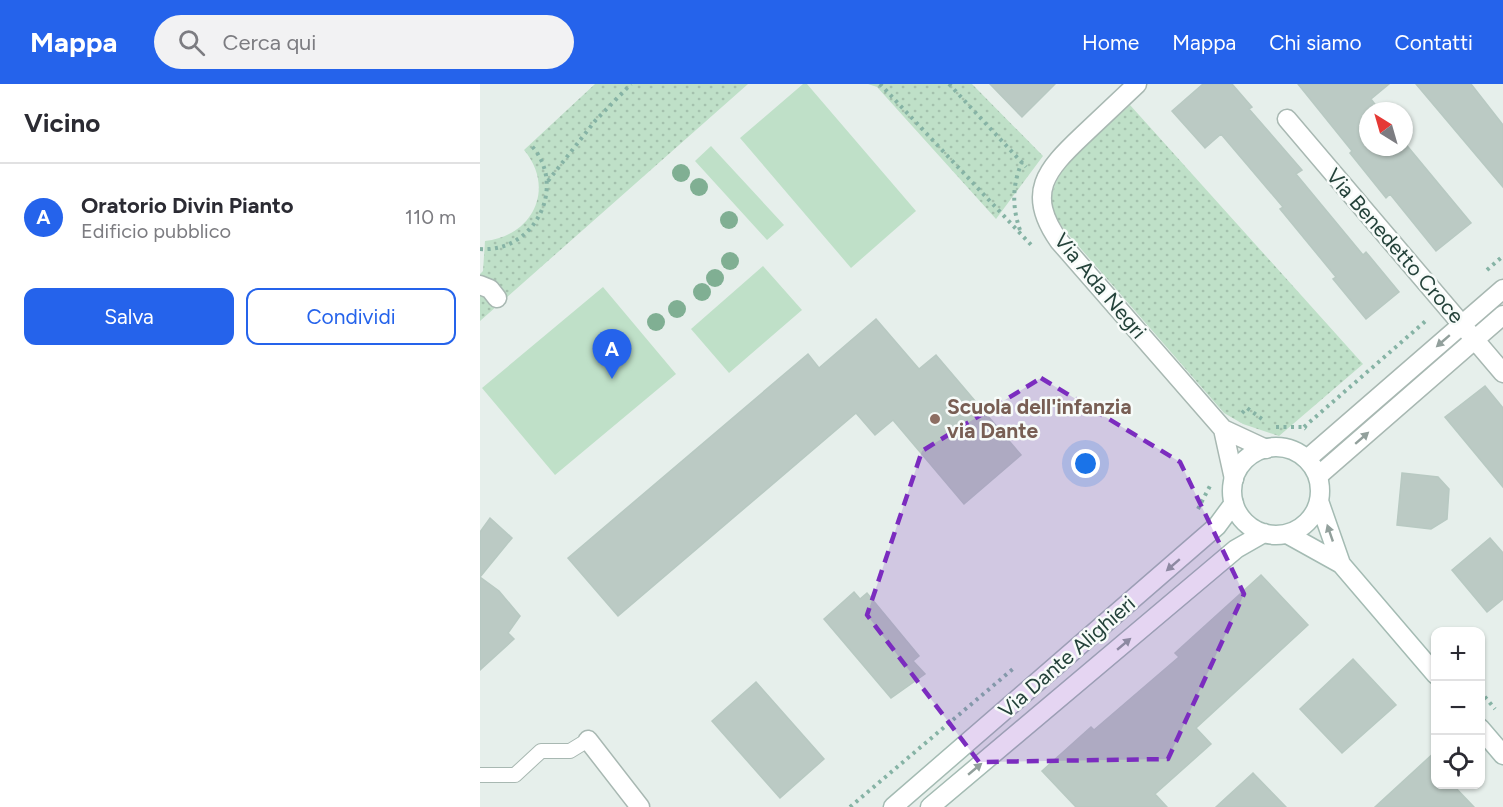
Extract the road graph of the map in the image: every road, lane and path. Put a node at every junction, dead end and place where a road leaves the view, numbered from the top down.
1 (631, 84) edge
2 (880, 84) edge
3 (949, 84) edge
4 (1137, 84) edge
5 (1287, 119) dead end
6 (530, 144) dead end
7 (547, 182) junction
8 (1043, 186) junction
9 (480, 249) edge
10 (1038, 253) dead end
11 (1503, 256) edge
12 (1478, 277) dead end
13 (480, 285) edge
14 (1503, 289) edge
15 (497, 298) dead end
16 (1446, 304) junction
17 (1503, 315) edge
18 (1462, 324) junction
19 (1475, 339) junction
20 (1503, 373) edge
21 (1304, 427) dead end
22 (1223, 429) junction
23 (1266, 449) junction
24 (1307, 459) junction
25 (1318, 476) junction
26 (1215, 477) dead end
27 (1234, 479) junction
28 (1319, 501) junction
29 (1234, 502) junction
30 (1195, 514) dead end
31 (1264, 533) junction
32 (1287, 534) junction
33 (1341, 564) junction
34 (1020, 665) dead end
35 (1431, 669) edge
36 (1485, 697) edge
37 (1503, 718) edge
38 (1485, 734) edge
39 (588, 740) joint
40 (1503, 755) edge
41 (480, 775) edge
42 (640, 807) edge
43 (850, 807) edge
44 (893, 807) edge
45 (930, 807) edge

1 - 7 path
2 - 10 path
3 - 8 path
4 - 8 street
5 - 16 street, Via Benedetto Croce
6 - 7 path
7 - 9 path
8 - 22 street, Via Ada Negri
11 - 12 path
13 - 15 street
14 - 18 street
16 - 18 street, Via Benedetto Croce
16 - 21 path
17 - 19 street
18 - 19 street, Via Benedetto Croce
18 -> 24 street
19 - 20 street, Via Benedetto Croce
25 -> 19 street
22 - 23 street, Via Ada Negri
22 - 27 street, Via Ada Negri
23 - 24 street
23 - 27 street
24 - 25 street
25 - 28 street
26 - 30 path
27 - 29 street
28 - 32 street
33 -> 28 street
29 - 31 street
29 -> 44 street, Via Dante Alighieri
31 - 32 street
45 -> 31 street, Via Dante Alighieri
32 - 33 street
33 - 35 street
34 - 43 path
36 - 37 path
38 - 40 street
39 - 41 lane
39 - 42 street

